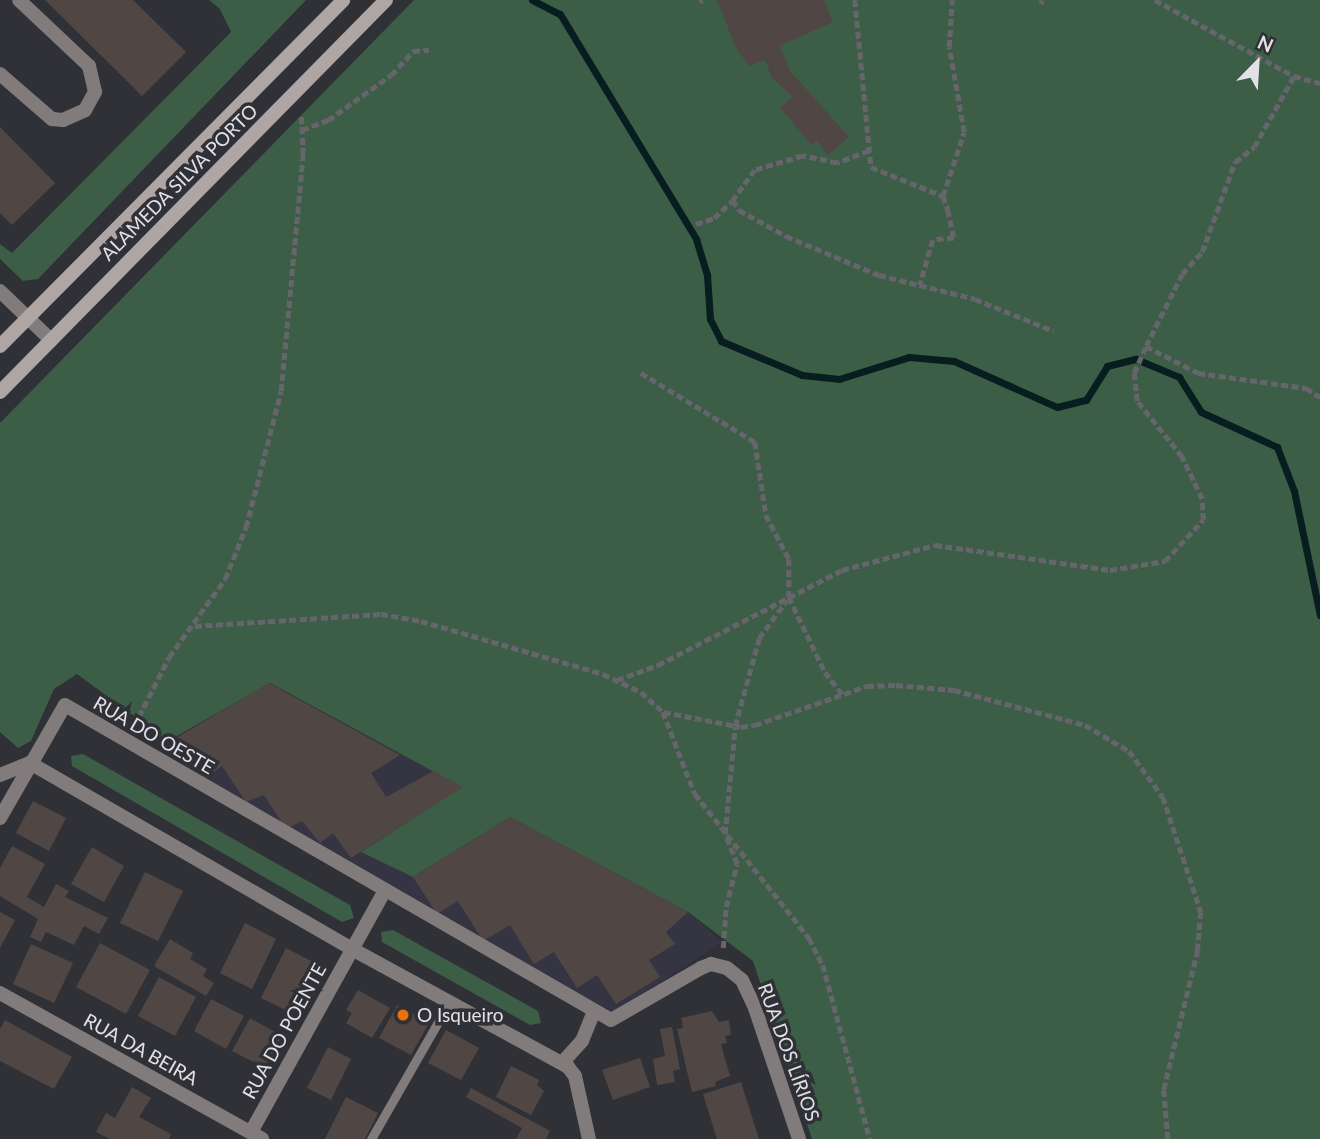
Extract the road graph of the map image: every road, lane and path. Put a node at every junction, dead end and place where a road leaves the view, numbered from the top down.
1 (19, 0) edge
2 (344, 0) edge
3 (386, 0) edge
4 (855, 0) edge
5 (952, 0) edge
6 (1155, 0) edge
7 (429, 50) dead end
8 (0, 74) edge
9 (1294, 76) junction
10 (1320, 83) edge
11 (299, 88) junction
12 (302, 130) junction
13 (869, 150) junction
14 (943, 196) junction
15 (733, 200) junction
16 (696, 224) dead end
17 (920, 285) junction
18 (0, 291) edge
19 (27, 318) junction
20 (1054, 331) dead end
21 (51, 340) junction
22 (0, 346) edge
23 (1144, 348) junction
24 (641, 373) dead end
25 (0, 392) edge
26 (1320, 397) edge
27 (789, 597) junction
28 (195, 626) junction
29 (617, 680) junction
30 (843, 695) junction
31 (663, 712) junction
32 (735, 726) junction
33 (126, 741) junction
34 (30, 762) junction
35 (0, 775) edge
36 (0, 818) edge
37 (725, 834) junction
38 (384, 892) junction
39 (352, 949) junction
40 (720, 967) junction
41 (0, 993) edge
42 (450, 1002) junction
43 (594, 1012) junction
44 (562, 1063) junction
45 (256, 1136) edge
46 (371, 1139) edge
47 (589, 1139) edge
48 (799, 1139) edge
49 (870, 1139) edge
50 (1167, 1139) edge

1 - 8 street
2 - 19 main road, ALAMEDA SILVA PORTO
3 - 11 main road, ALAMEDA SILVA PORTO
4 - 13 path
5 - 14 path
6 - 9 path
7 - 12 path
9 - 10 path
9 - 23 path
11 - 12 path
11 - 21 main road, ALAMEDA SILVA PORTO
12 - 28 path
13 - 14 path
13 - 15 path
14 - 17 path
15 - 16 path
15 - 17 path
17 - 20 path
18 - 19 street
19 - 21 street
19 - 22 main road, ALAMEDA SILVA PORTO
21 - 25 main road, ALAMEDA SILVA PORTO
23 - 26 path
23 - 27 path
24 - 27 path
27 - 29 path
27 - 30 path
27 - 32 path
28 - 29 path
28 - 33 path
29 - 31 path
30 - 32 path
30 - 50 path
31 - 32 path
31 - 37 path
32 - 37 path
33 - 34 street, RUA DO OESTE
33 - 38 street, RUA DO OESTE
34 - 35 street
34 - 36 street
34 - 39 street
37 - 40 path
37 - 49 path
38 - 39 street
38 - 43 street, RUA DO OESTE
39 - 42 street
39 - 45 street, RUA DO POENTE
40 - 43 street
40 - 48 street, RUA DOS LÍRIOS
41 - 45 street, RUA DA BEIRA
42 - 44 street
42 - 46 lane
43 - 44 street
44 - 47 street

